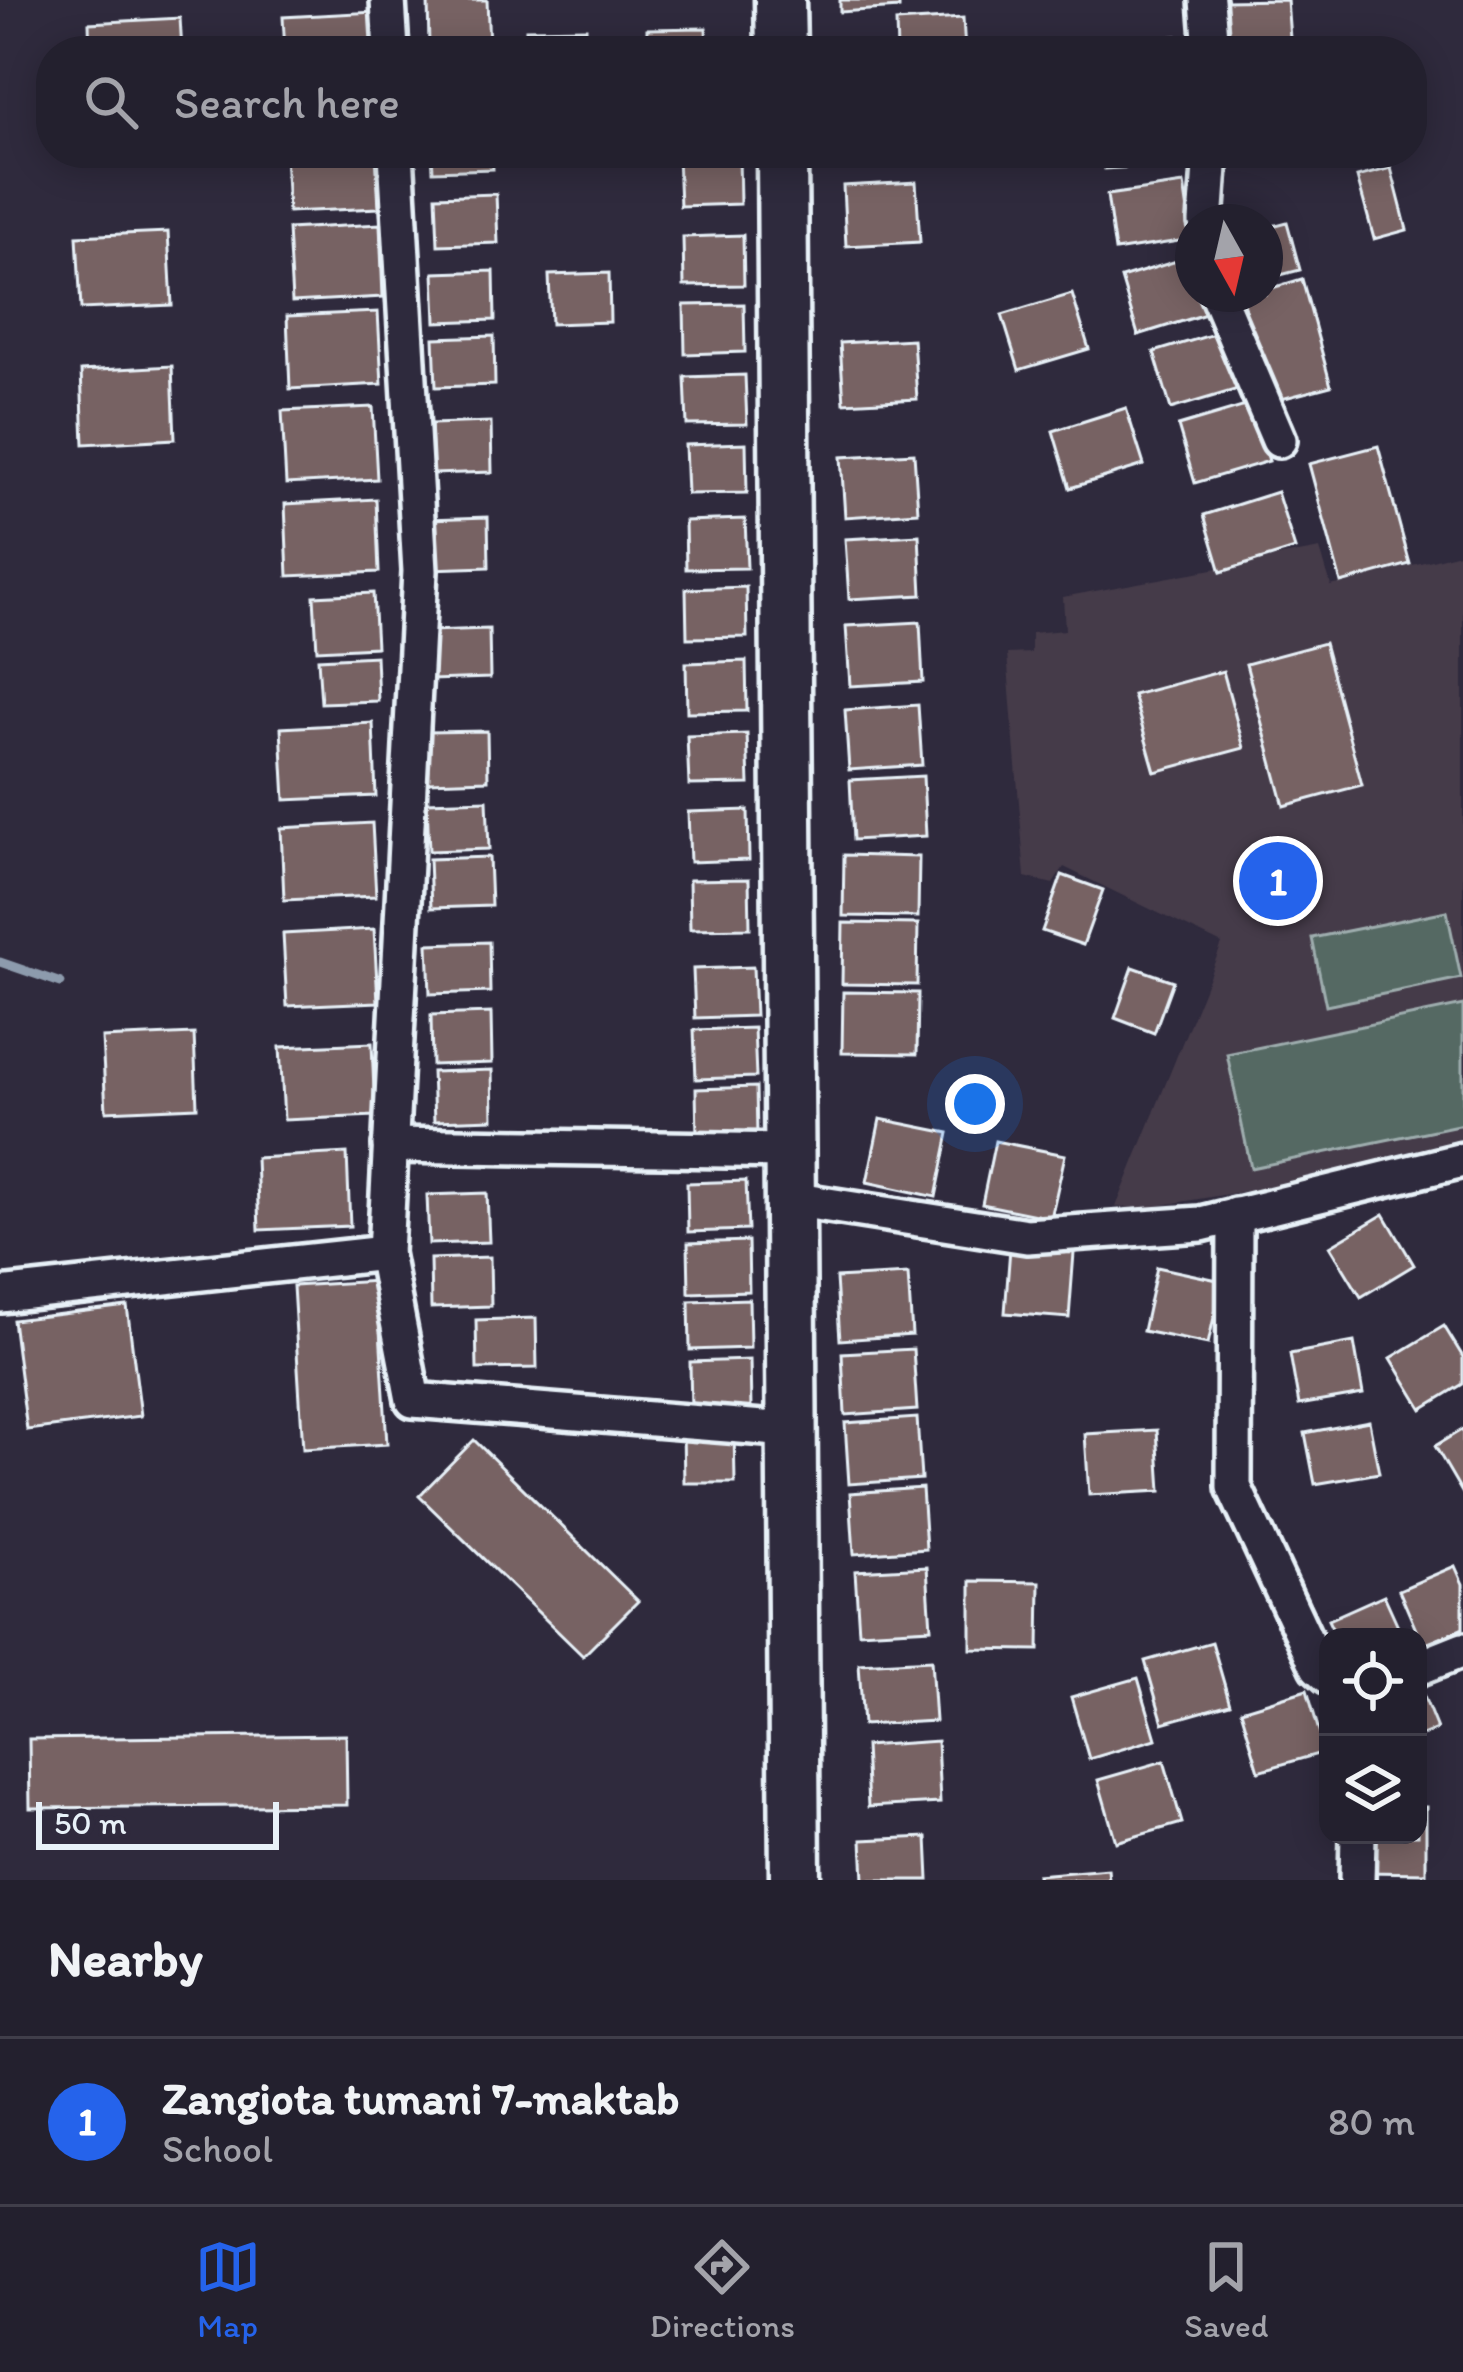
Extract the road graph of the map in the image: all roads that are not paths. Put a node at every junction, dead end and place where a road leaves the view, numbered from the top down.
1 (388, 0) edge
2 (780, 0) edge
3 (1207, 0) edge
4 (390, 36) edge
5 (781, 36) edge
6 (1209, 36) edge
7 (397, 168) edge
8 (782, 168) edge
9 (1209, 168) edge
10 (1207, 204) edge
11 (1224, 312) edge
12 (1279, 440) dead end
13 (390, 1145) junction
14 (789, 1151) junction
15 (1463, 1160) edge
16 (790, 1199) junction
17 (1235, 1215) junction
18 (385, 1252) junction
19 (0, 1294) edge
20 (789, 1430) junction
21 (1463, 1650) edge
22 (1427, 1664) edge
23 (1319, 1668) edge
24 (1358, 1844) edge
25 (795, 1880) edge
26 (1358, 1880) edge

1 - 4 street
2 - 5 main road
3 - 6 street
7 - 13 street
8 - 14 main road
9 - 10 street
11 - 12 street
13 - 14 street
13 - 18 street
14 - 16 main road
15 - 17 street
16 - 17 street
16 - 20 main road
17 - 23 street
18 - 19 street
18 - 20 street
20 - 25 main road
21 - 22 street
24 - 26 street

